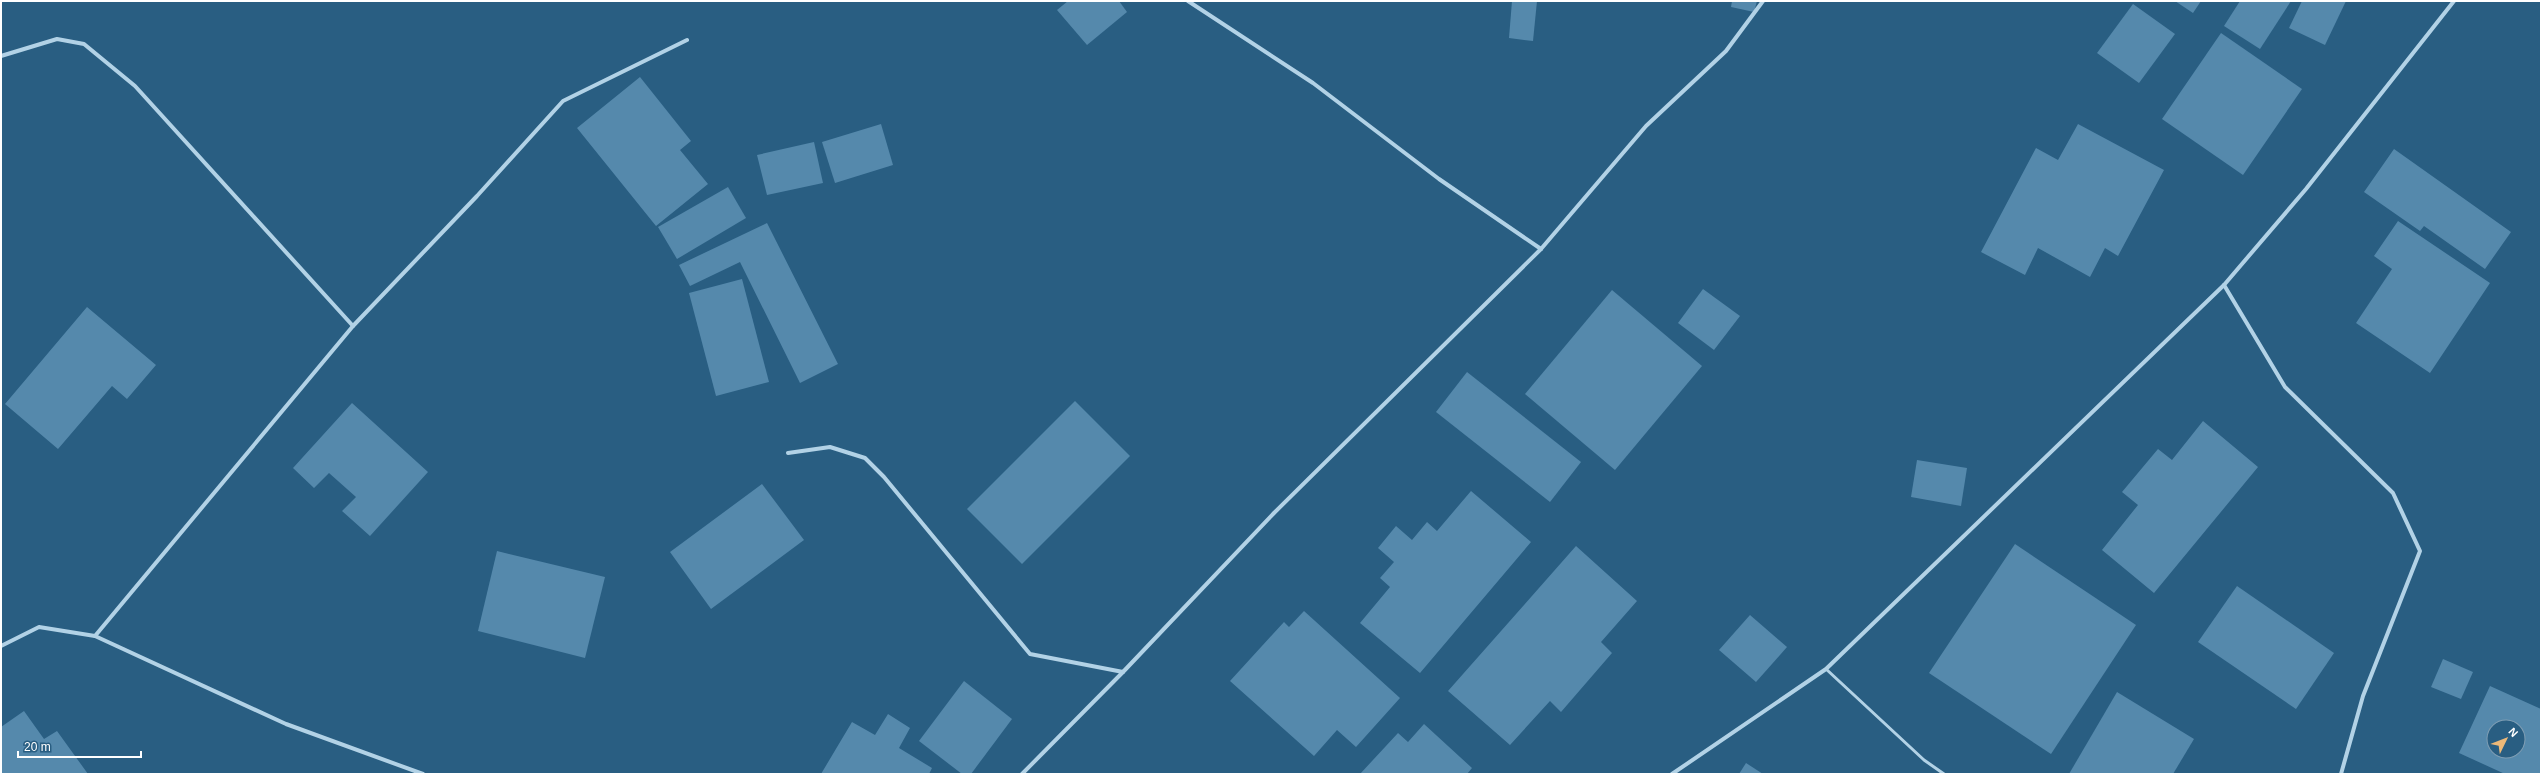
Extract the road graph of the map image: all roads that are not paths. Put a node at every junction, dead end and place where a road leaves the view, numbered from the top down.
1 (1188, 1) edge
2 (1764, 1) edge
3 (2454, 1) edge
4 (687, 40) dead end
5 (1, 56) edge
6 (1541, 249) junction
7 (2224, 285) junction
8 (353, 326) junction
9 (788, 453) dead end
10 (95, 636) junction
11 (1, 646) edge
12 (1826, 669) junction
13 (1123, 672) junction
14 (423, 774) edge
15 (1022, 774) edge
16 (1672, 774) edge
17 (1944, 774) edge
18 (2341, 774) edge

1 - 6 street
2 - 6 street
3 - 7 street
4 - 8 street
5 - 8 street
6 - 13 street
7 - 12 street
7 - 18 street
8 - 10 street
9 - 13 street
10 - 11 street
10 - 14 street
12 - 16 street
12 - 17 lane
13 - 15 street

